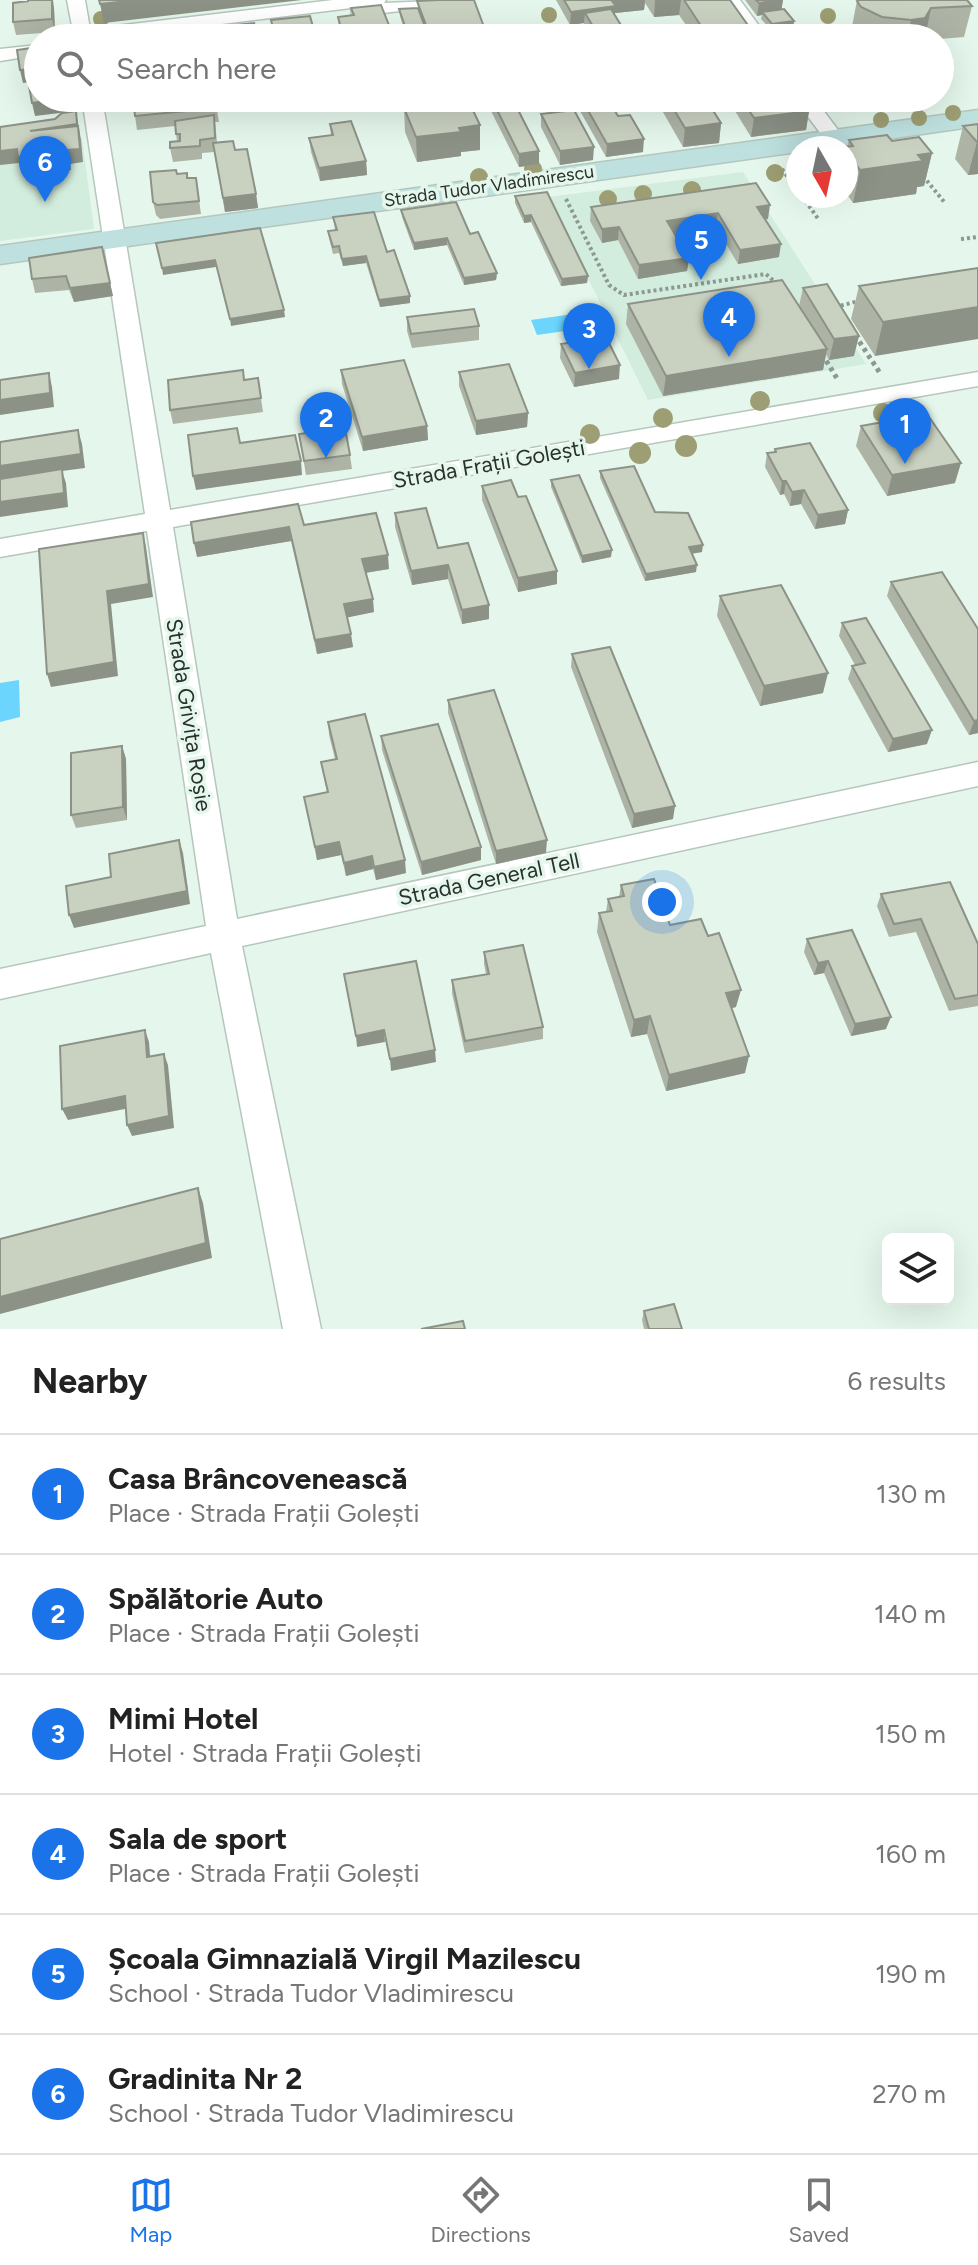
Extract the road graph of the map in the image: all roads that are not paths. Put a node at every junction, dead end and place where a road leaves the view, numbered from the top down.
1 (76, 0) edge
2 (377, 0) edge
3 (451, 0) edge
4 (731, 0) edge
5 (77, 24) edge
6 (182, 24) edge
7 (254, 24) edge
8 (749, 24) edge
9 (24, 42) edge
10 (0, 45) edge
11 (24, 52) edge
12 (0, 55) edge
13 (94, 112) edge
14 (814, 112) edge
15 (978, 118) edge
16 (832, 136) edge
17 (848, 136) edge
18 (786, 145) edge
19 (113, 239) junction
20 (0, 255) edge
21 (978, 379) edge
22 (158, 521) junction
23 (0, 548) edge
24 (978, 774) edge
25 (224, 936) junction
26 (0, 984) edge
27 (302, 1329) edge

1 - 5 street
2 - 6 street
3 - 7 street
4 - 8 street
9 - 10 street
11 - 12 street
13 - 19 street, Strada Grivița Roșie
14 - 16 street
15 - 17 street, Strada Tudor Vladimirescu
18 - 19 street, Strada Tudor Vladimirescu
19 - 20 street, Strada Tudor Vladimirescu
19 - 22 street, Strada Grivița Roșie
21 - 22 street, Strada Frații Golești
22 - 23 street, Strada Frații Golești
22 - 25 street, Strada Grivița Roșie
24 - 25 street, Strada General Tell
25 - 26 street, Strada General Tell
25 - 27 street, Strada Grivița Roșie

